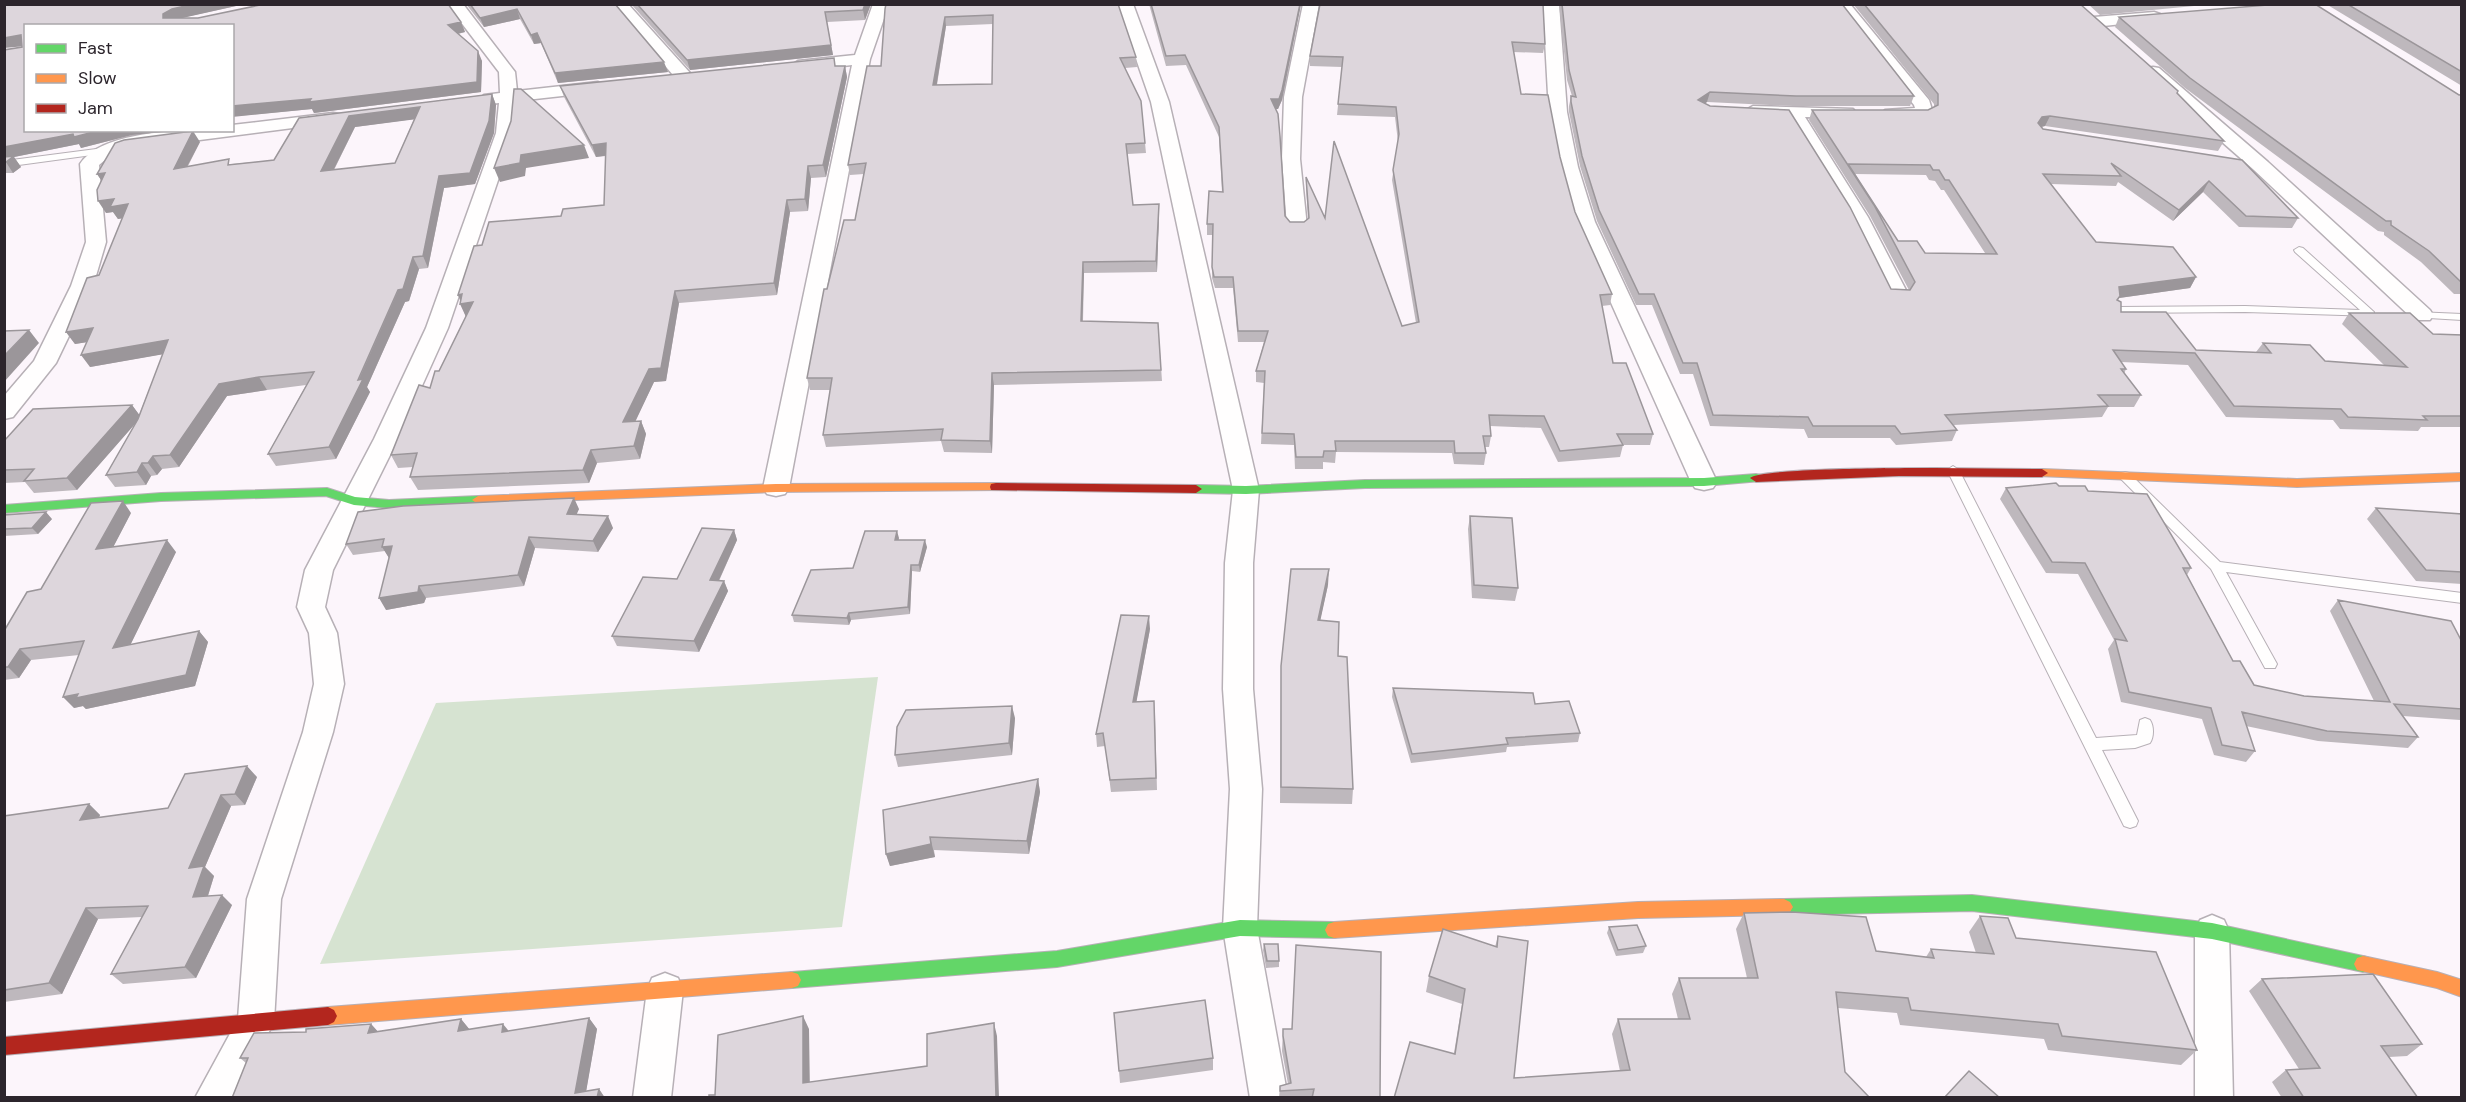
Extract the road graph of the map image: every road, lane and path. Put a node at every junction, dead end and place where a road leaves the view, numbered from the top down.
1 (454, 4) edge
2 (619, 4) edge
3 (881, 4) edge
4 (1125, 4) edge
5 (1311, 4) edge
6 (1551, 4) edge
7 (1841, 4) edge
8 (2165, 16) edge
9 (2111, 37) edge
10 (862, 59) junction
11 (2138, 60) edge
12 (780, 68) edge
13 (709, 75) edge
14 (686, 78) junction
15 (662, 80) edge
16 (615, 85) edge
17 (509, 96) junction
18 (473, 101) edge
19 (1739, 111) edge
20 (1793, 113) junction
21 (354, 116) edge
22 (234, 131) edge
23 (225, 132) edge
24 (104, 152) junction
25 (2227, 161) edge
26 (4, 164) edge
27 (2261, 166) junction
28 (1297, 227) edge
29 (2299, 250) dead end
30 (1897, 294) edge
31 (2118, 310) edge
32 (2401, 315) edge
33 (2422, 315) junction
34 (2462, 316) edge
35 (4, 412) edge
36 (1953, 470) junction
37 (2125, 476) junction
38 (2462, 477) edge
39 (1704, 482) junction
40 (776, 488) junction
41 (1246, 490) junction
42 (354, 501) junction
43 (4, 509) edge
44 (2216, 566) junction
45 (2462, 598) edge
46 (2270, 664) dead end
47 (2145, 724) dead end
48 (2091, 744) junction
49 (2130, 821) dead end
50 (1240, 928) junction
51 (2212, 931) junction
52 (2462, 989) edge
53 (665, 990) junction
54 (256, 1022) junction
55 (4, 1046) edge
56 (214, 1098) edge
57 (652, 1098) edge
58 (1269, 1098) edge
59 (2214, 1098) edge

1 - 17 street
2 - 14 street
3 - 10 street
4 - 41 street
5 - 28 street
6 - 39 street
7 - 20 street
8 - 9 street
10 - 12 street
10 - 40 street
11 - 27 street
13 - 14 street
14 - 15 street
16 - 17 street
17 - 18 street
17 - 42 street
19 - 20 street
20 - 30 street
21 - 22 street
23 - 24 street
24 - 26 lane
24 - 35 street
25 - 27 street
27 - 33 street
29 - 31 lane
32 - 33 lane
33 - 34 lane
36 - 37 street
36 - 39 street
36 - 48 lane
37 - 38 street
37 - 44 lane
39 - 41 street
40 - 41 street
40 - 42 street
41 - 50 street
42 - 43 street
42 - 54 street
44 - 45 lane
44 - 46 lane
47 - 48 lane
48 - 49 lane
50 - 51 street
50 - 53 street
50 - 58 street
51 - 52 street
51 - 59 street
53 - 54 street
53 - 57 street
54 - 55 street
54 - 56 street

